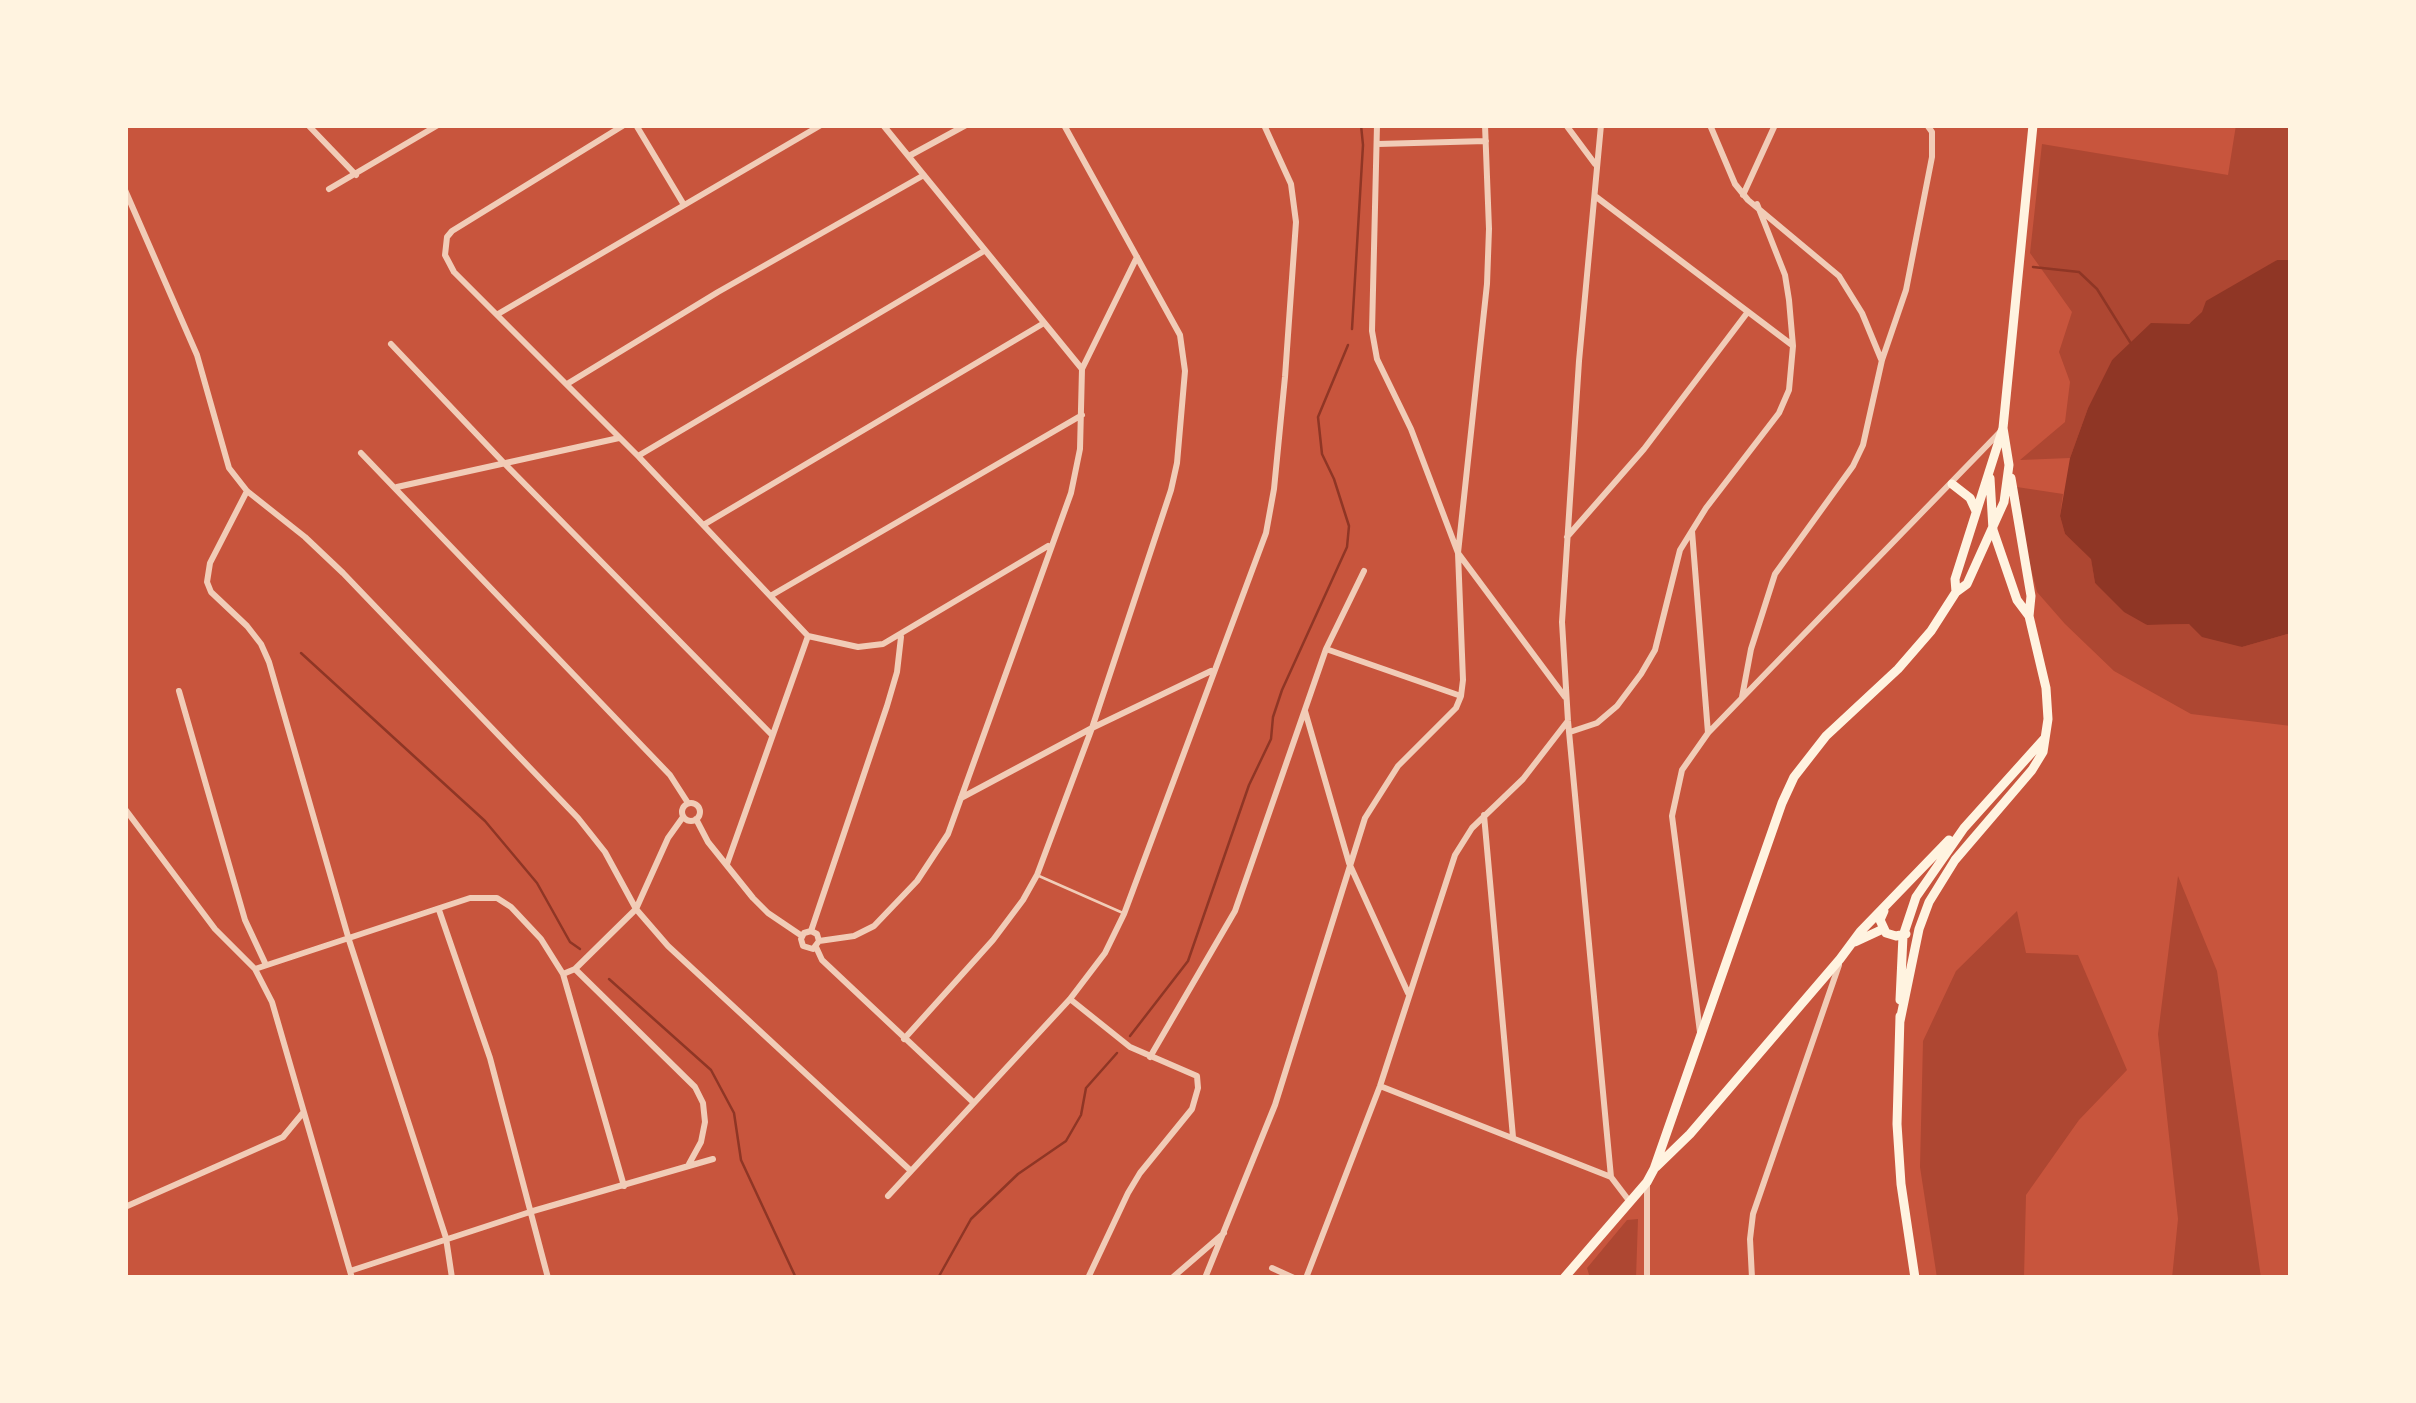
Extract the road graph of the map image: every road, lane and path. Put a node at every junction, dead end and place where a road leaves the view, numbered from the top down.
1 (308, 125) edge
2 (624, 125) edge
3 (636, 125) edge
4 (821, 125) edge
5 (883, 125) edge
6 (966, 125) edge
7 (1064, 125) edge
8 (1264, 125) edge
9 (1377, 125) edge
10 (1485, 125) edge
11 (1566, 125) edge
12 (1602, 125) edge
13 (1710, 125) edge
14 (1775, 125) edge
15 (1927, 125) edge
16 (2033, 125) edge
17 (435, 126) edge
18 (1486, 141) junction
19 (1378, 144) junction
20 (910, 156) junction
21 (1596, 165) junction
22 (356, 175) junction
23 (924, 175) junction
24 (125, 190) edge
25 (329, 190) dead end
26 (1743, 195) junction
27 (1594, 196) junction
28 (684, 205) junction
29 (1757, 205) junction
30 (984, 250) junction
31 (1138, 256) junction
32 (1747, 313) junction
33 (498, 314) junction
34 (1044, 322) junction
35 (392, 344) dead end
36 (1793, 346) junction
37 (1882, 360) junction
38 (1082, 368) junction
39 (568, 384) junction
40 (1082, 415) junction
41 (2003, 428) junction
42 (619, 438) junction
43 (361, 453) dead end
44 (638, 456) junction
45 (1992, 460) junction
46 (503, 462) junction
47 (2009, 466) junction
48 (1952, 484) junction
49 (396, 487) junction
50 (247, 492) junction
51 (1976, 512) junction
52 (704, 524) junction
53 (1692, 530) junction
54 (1992, 530) junction
55 (1566, 538) junction
56 (1050, 545) junction
57 (1458, 553) junction
58 (1980, 556) junction
59 (2002, 559) junction
60 (1364, 571) dead end
61 (1956, 592) junction
62 (772, 594) junction
63 (2030, 616) junction
64 (808, 636) junction
65 (901, 636) junction
66 (1326, 649) junction
67 (1212, 670) junction
68 (179, 691) dead end
69 (1461, 696) junction
70 (1566, 698) junction
71 (1742, 698) junction
72 (1305, 709) junction
73 (1568, 721) junction
74 (1092, 728) junction
75 (1570, 732) junction
76 (1708, 733) junction
77 (772, 735) junction
78 (2046, 737) junction
79 (961, 798) junction
80 (688, 802) junction
81 (125, 809) edge
82 (1484, 814) junction
83 (683, 817) junction
84 (696, 819) junction
85 (1964, 828) junction
86 (1349, 863) junction
87 (727, 864) junction
88 (1037, 875) junction
89 (1894, 896) junction
90 (636, 909) junction
91 (439, 910) junction
92 (1124, 914) junction
93 (1883, 929) junction
94 (1919, 929) junction
95 (811, 931) junction
96 (802, 936) junction
97 (1903, 936) junction
98 (349, 940) junction
99 (818, 944) junction
100 (1849, 946) junction
101 (1840, 959) junction
102 (266, 966) junction
103 (574, 968) junction
104 (256, 970) junction
105 (564, 974) junction
106 (1408, 994) junction
107 (1070, 999) junction
108 (1900, 1022) junction
109 (1700, 1033) junction
110 (904, 1040) junction
111 (1150, 1057) junction
112 (1380, 1086) junction
113 (973, 1102) junction
114 (302, 1114) junction
115 (1513, 1137) junction
116 (713, 1159) dead end
117 (689, 1164) junction
118 (1654, 1168) junction
119 (911, 1171) junction
120 (1611, 1177) junction
121 (1648, 1182) junction
122 (624, 1186) junction
123 (888, 1196) dead end
124 (1630, 1202) junction
125 (125, 1206) edge
126 (533, 1211) junction
127 (1226, 1231) junction
128 (446, 1238) junction
129 (1272, 1268) dead end
130 (351, 1274) edge
131 (452, 1278) edge
132 (548, 1278) edge
133 (1088, 1278) edge
134 (1172, 1278) edge
135 (1205, 1278) edge
136 (1294, 1278) edge
137 (1306, 1278) edge
138 (1564, 1278) edge
139 (1647, 1278) edge
140 (1752, 1278) edge
141 (1915, 1278) edge

1 - 22 street
2 - 33 street
3 - 28 street
4 - 28 street
5 - 20 street
6 - 20 street
7 - 31 street
8 - 67 street
9 - 19 street
10 - 18 street
11 - 21 street
12 - 21 street
13 - 26 street
14 - 26 street
15 - 37 street
16 - 41 main road
17 - 22 street
18 - 19 street
18 - 57 street
19 - 57 street
20 - 23 street
21 - 27 street
22 - 25 street
23 - 30 street
23 - 39 street
24 - 50 street
26 - 29 street
27 - 32 street
27 - 55 street
28 - 33 street
29 - 36 street
29 - 37 street
30 - 34 street
30 - 44 street
31 - 38 street
31 - 74 street
32 - 36 street
32 - 55 street
33 - 39 street
34 - 38 street
34 - 52 street
35 - 46 street
36 - 53 street
37 - 71 street
38 - 40 street
39 - 42 street
40 - 56 street
40 - 62 street
41 - 45 main road
41 - 47 main road
41 - 48 street
42 - 44 street
42 - 46 street
43 - 49 street
44 - 52 street
45 - 51 main road
45 - 54 main road
46 - 49 street
46 - 77 street
47 - 54 main road
47 - 63 main road
48 - 51 main road
48 - 71 street
49 - 80 street
50 - 90 street
50 - 98 street
51 - 61 main road
52 - 62 street
53 - 75 street
53 - 76 street
54 - 58 main road
54 - 59 main road
55 - 70 street
56 - 65 street
56 - 79 street
57 - 69 street
57 - 70 street
58 - 59 main road
58 - 61 main road
59 - 63 main road
60 - 66 street
61 - 109 main road
62 - 64 street
63 - 78 main road
64 - 65 street
64 - 77 street
65 - 95 street
66 - 69 street
66 - 72 street
67 - 74 street
67 - 92 street
68 - 102 street
69 - 86 street
70 - 73 street
71 - 76 street
72 - 86 street
72 - 111 street
73 - 75 street
73 - 82 street
74 - 79 street
74 - 88 street
75 - 120 street
76 - 109 street
77 - 87 street
78 - 85 main road
78 - 94 main road
79 - 99 street
80 - 83 street
80 - 84 street
81 - 104 street
82 - 106 street
82 - 115 street
83 - 84 street
83 - 90 street
84 - 87 street
85 - 89 main road
85 - 97 main road
86 - 106 street
86 - 127 street
87 - 96 street
88 - 92 lane
88 - 110 street
89 - 93 main road
89 - 100 main road
90 - 103 street
90 - 119 street
91 - 98 street
91 - 105 street
91 - 126 street
92 - 107 street
93 - 97 main road
93 - 100 main road
94 - 97 main road
94 - 108 main road
95 - 96 street
95 - 99 street
96 - 99 street
97 - 108 main road
98 - 102 street
98 - 128 street
99 - 110 street
100 - 101 main road
101 - 118 main road
101 - 140 street
102 - 104 street
103 - 105 street
103 - 117 street
104 - 114 street
105 - 122 street
106 - 112 street
107 - 111 street
107 - 113 street
108 - 141 main road
109 - 118 main road
110 - 113 street
111 - 133 street
112 - 115 street
112 - 137 street
113 - 119 street
114 - 125 street
114 - 130 street
115 - 120 street
116 - 117 street
117 - 122 street
118 - 121 main road
119 - 123 street
120 - 124 street
121 - 124 main road
121 - 139 street
122 - 126 street
124 - 138 main road
126 - 128 street
126 - 132 street
127 - 134 street
127 - 135 street
128 - 130 street
128 - 131 street
129 - 136 street

